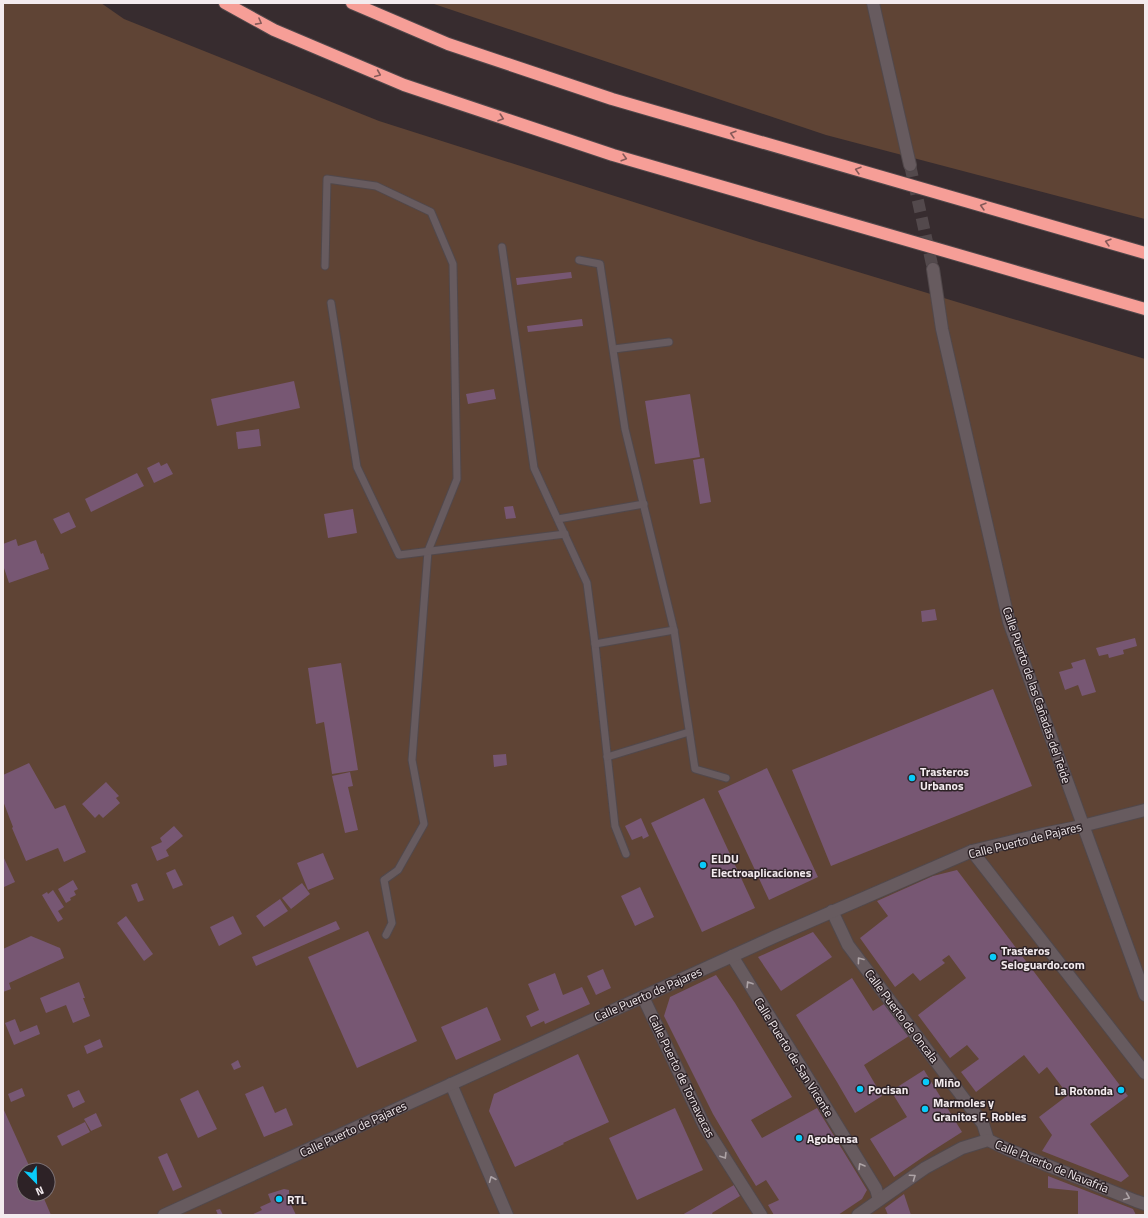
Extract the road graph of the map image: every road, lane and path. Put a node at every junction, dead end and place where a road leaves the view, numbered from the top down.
1 (225, 3) edge
2 (352, 3) edge
3 (873, 3) edge
4 (910, 165) tunnel mouth
5 (502, 247) dead end
6 (1145, 253) edge
7 (579, 260) dead end
8 (325, 266) dead end
9 (933, 269) tunnel mouth
10 (331, 303) dead end
11 (1145, 309) edge
12 (669, 342) dead end
13 (614, 349) junction
14 (644, 504) junction
15 (558, 519) junction
16 (565, 534) junction
17 (428, 551) junction
18 (674, 630) junction
19 (595, 644) junction
20 (689, 732) junction
21 (607, 757) junction
22 (726, 778) dead end
23 (1145, 810) edge
24 (1082, 826) junction
25 (972, 851) junction
26 (626, 854) dead end
27 (832, 911) junction
28 (386, 935) dead end
29 (732, 956) junction
30 (1145, 995) edge
31 (642, 996) junction
32 (1145, 1074) edge
33 (451, 1084) junction
34 (988, 1140) junction
35 (879, 1200) junction
36 (1145, 1204) edge
37 (164, 1215) edge
38 (507, 1215) edge
39 (761, 1215) edge
40 (858, 1215) edge

1 -> 11 highway
6 -> 2 highway
3 - 4 street
5 - 15 lane
7 - 13 lane
8 - 17 lane
9 - 24 street, Calle Puerto de las Cañadas del Teide
10 - 17 lane
12 - 13 lane
13 - 14 lane
14 - 15 lane
14 - 18 lane
15 - 16 lane
16 - 17 lane
16 - 19 lane
17 - 28 lane
18 - 19 lane
18 - 20 lane
19 - 21 lane
20 - 21 lane
20 - 22 lane
21 - 26 lane
23 - 24 street, Calle Puerto de Pajares
24 - 25 street, Calle Puerto de Pajares
24 - 30 street, Calle Puerto de las Cañadas del Teide
25 - 27 street, Calle Puerto de Pajares
25 - 32 street
27 - 29 street, Calle Puerto de Pajares
34 -> 27 street, Calle Puerto de Oncala
29 - 31 street, Calle Puerto de Pajares
35 -> 29 street, Calle Puerto de San Vicente
31 - 33 street, Calle Puerto de Pajares
31 -> 39 street, Calle Puerto de Tornavacas
33 - 37 street, Calle Puerto de Pajares
38 -> 33 street
35 -> 34 street, Calle Puerto de Navafría
34 -> 36 street, Calle Puerto de Navafría
35 - 40 street, Calle Puerto de Navafría

